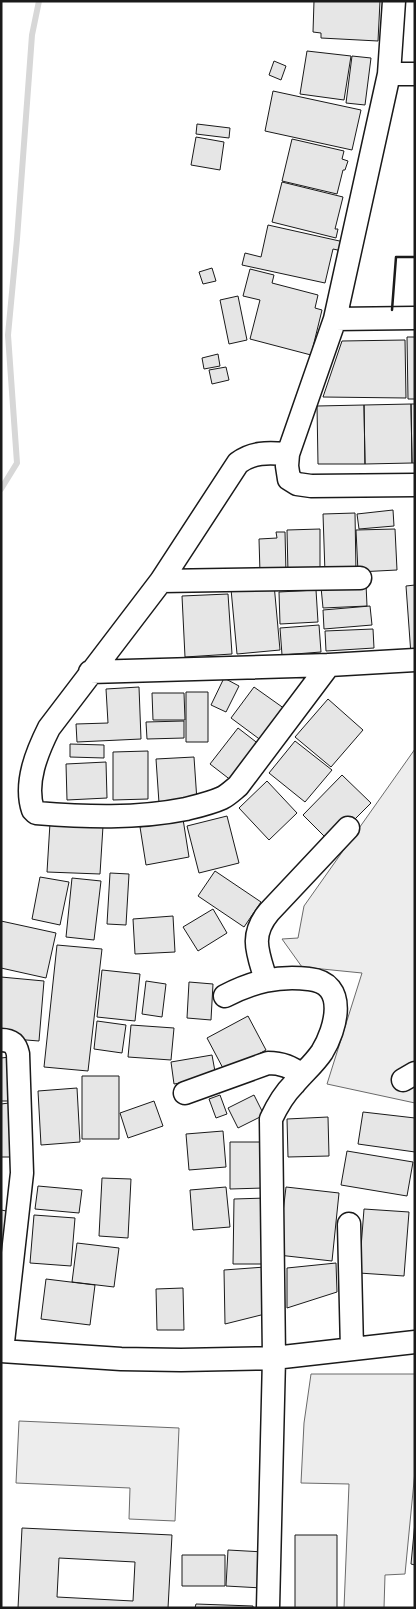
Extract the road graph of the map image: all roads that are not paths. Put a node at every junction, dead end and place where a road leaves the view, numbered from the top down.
1 (394, 1) edge
2 (389, 74) junction
3 (415, 74) edge
4 (415, 318) edge
5 (335, 319) junction
6 (288, 454) junction
7 (415, 485) edge
8 (360, 578) dead end
9 (161, 581) junction
10 (415, 660) edge
11 (329, 665) junction
12 (90, 672) junction
13 (348, 828) dead end
14 (266, 980) junction
15 (224, 996) dead end
16 (1, 1040) edge
17 (302, 1075) junction
18 (185, 1093) dead end
19 (349, 1224) dead end
20 (415, 1342) edge
21 (352, 1349) junction
22 (2, 1351) edge
23 (274, 1358) junction
24 (268, 1608) edge

1 - 2 street
2 - 3 street
2 - 5 street
4 - 5 street
5 - 6 street
6 - 7 street
6 - 9 street
8 - 9 street
9 - 12 street
10 - 11 street
11 - 12 street
11 - 12 street
13 - 14 street
14 - 15 street
14 - 17 street
16 - 22 street
17 - 18 street
17 - 23 street
19 - 21 street
20 - 21 street
21 - 23 street
22 - 23 street
23 - 24 street

